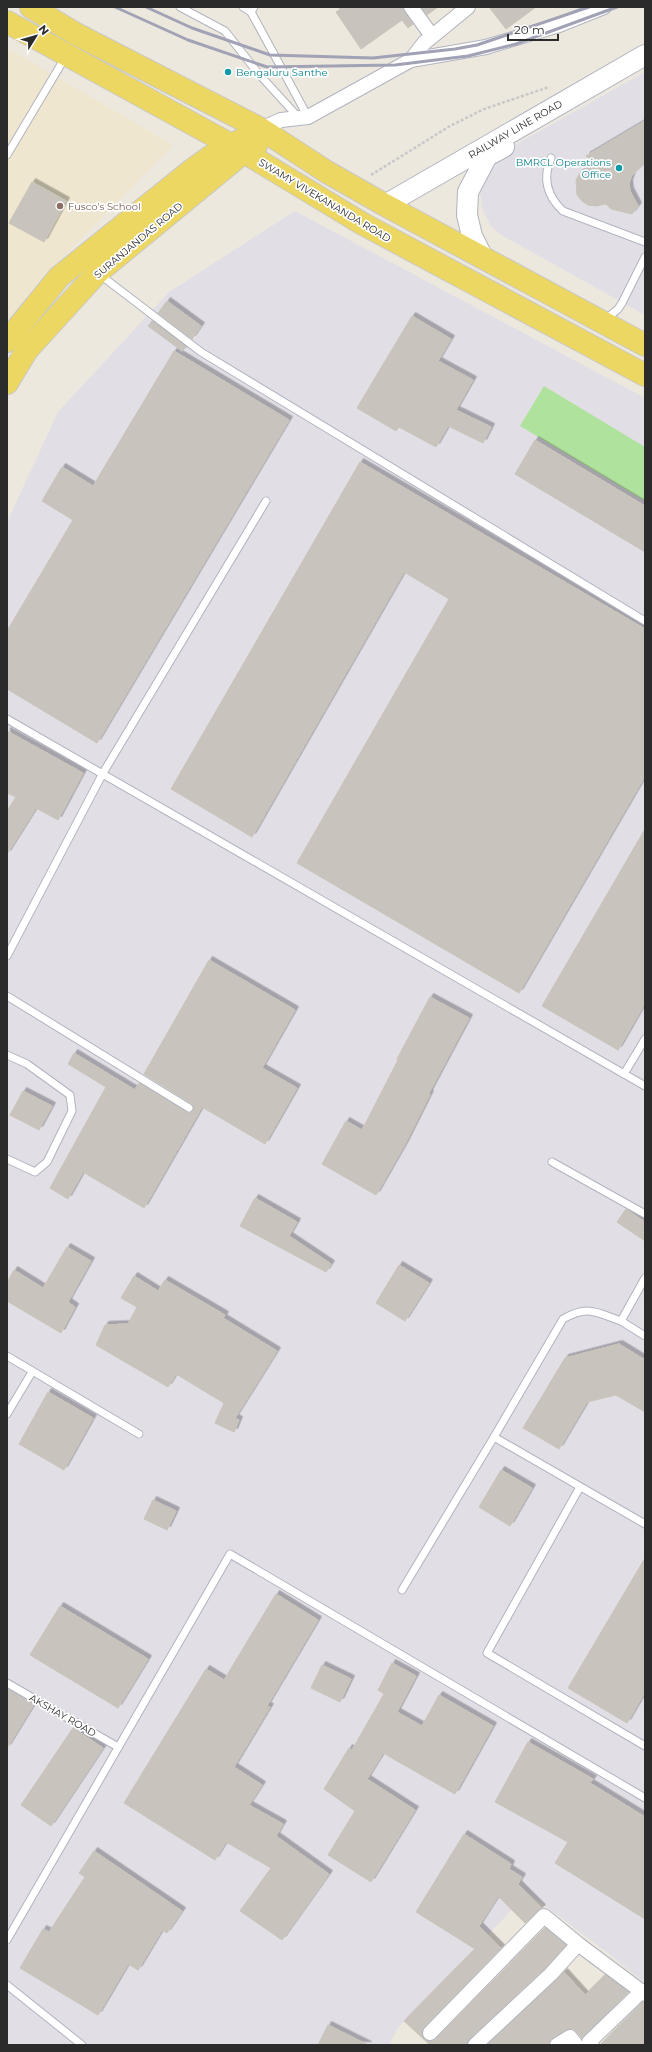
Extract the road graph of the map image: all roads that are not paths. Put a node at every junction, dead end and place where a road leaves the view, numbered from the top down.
1 (31, 7) edge
2 (180, 7) edge
3 (243, 7) edge
4 (411, 7) edge
5 (468, 7) edge
6 (604, 7) edge
7 (253, 10) edge
8 (7, 22) edge
9 (432, 36) junction
10 (645, 54) edge
11 (66, 56) junction
12 (411, 60) junction
13 (645, 68) edge
14 (304, 119) junction
15 (267, 133) junction
16 (238, 149) junction
17 (7, 155) edge
18 (551, 158) dead end
19 (385, 205) junction
20 (645, 242) edge
21 (645, 257) edge
22 (483, 258) junction
23 (97, 273) junction
24 (602, 323) junction
25 (7, 341) edge
26 (645, 345) edge
27 (645, 375) edge
28 (7, 382) edge
29 (266, 501) dead end
30 (645, 620) edge
31 (7, 718) edge
32 (103, 773) junction
33 (7, 956) edge
34 (7, 996) edge
35 (645, 1039) edge
36 (7, 1055) edge
37 (624, 1074) junction
38 (645, 1086) edge
39 (189, 1108) dead end
40 (7, 1159) edge
41 (552, 1162) dead end
42 (645, 1214) edge
43 (645, 1278) edge
44 (620, 1320) junction
45 (645, 1336) edge
46 (7, 1356) edge
47 (32, 1372) junction
48 (7, 1414) edge
49 (139, 1434) dead end
50 (494, 1437) junction
51 (580, 1487) junction
52 (645, 1524) edge
53 (402, 1590) dead end
54 (7, 1683) edge
55 (645, 1746) edge
56 (118, 1747) junction
57 (645, 1798) edge
58 (7, 1940) edge
59 (578, 1944) junction
60 (7, 1985) edge
61 (643, 1992) edge
62 (430, 2033) dead end
63 (82, 2045) edge
64 (475, 2045) edge
65 (557, 2045) edge
66 (576, 2045) edge
67 (592, 2045) edge

1 - 15 main road
2 - 14 lane
3 - 7 lane
4 - 9 street
5 - 9 street
6 - 12 street
7 - 14 lane
8 - 11 main road, SWAMY VIVEKANANDA ROAD
9 - 12 street
10 - 19 main road, RAILWAY LINE ROAD
11 - 16 main road, SWAMY VIVEKANANDA ROAD
11 - 17 lane
12 - 14 street
13 - 22 main road
14 - 15 street
15 - 16 main road, SURANJANDAS ROAD
15 - 19 main road
16 - 23 main road, SURANJANDAS ROAD
16 - 25 main road, SURANJANDAS ROAD
16 - 27 main road, SWAMY VIVEKANANDA ROAD
18 - 20 lane
19 - 22 main road
21 - 24 lane
22 - 24 main road
23 - 28 main road, SURANJANDAS ROAD
23 - 30 lane
24 - 26 main road
29 - 32 lane
31 - 32 lane
32 - 33 lane
32 - 37 lane
34 - 39 lane
35 - 37 lane
36 - 40 lane
37 - 38 lane
41 - 42 lane
43 - 44 lane
44 - 45 lane
44 - 50 lane
46 - 47 lane
47 - 48 lane
47 - 49 lane
50 - 51 lane
50 - 53 lane
51 - 52 lane
51 - 55 lane
54 - 56 lane, AKSHAY ROAD
56 - 57 lane
56 - 58 lane
59 - 61 street
59 - 62 street
59 - 64 street
60 - 63 lane
61 - 67 street
65 - 66 street

